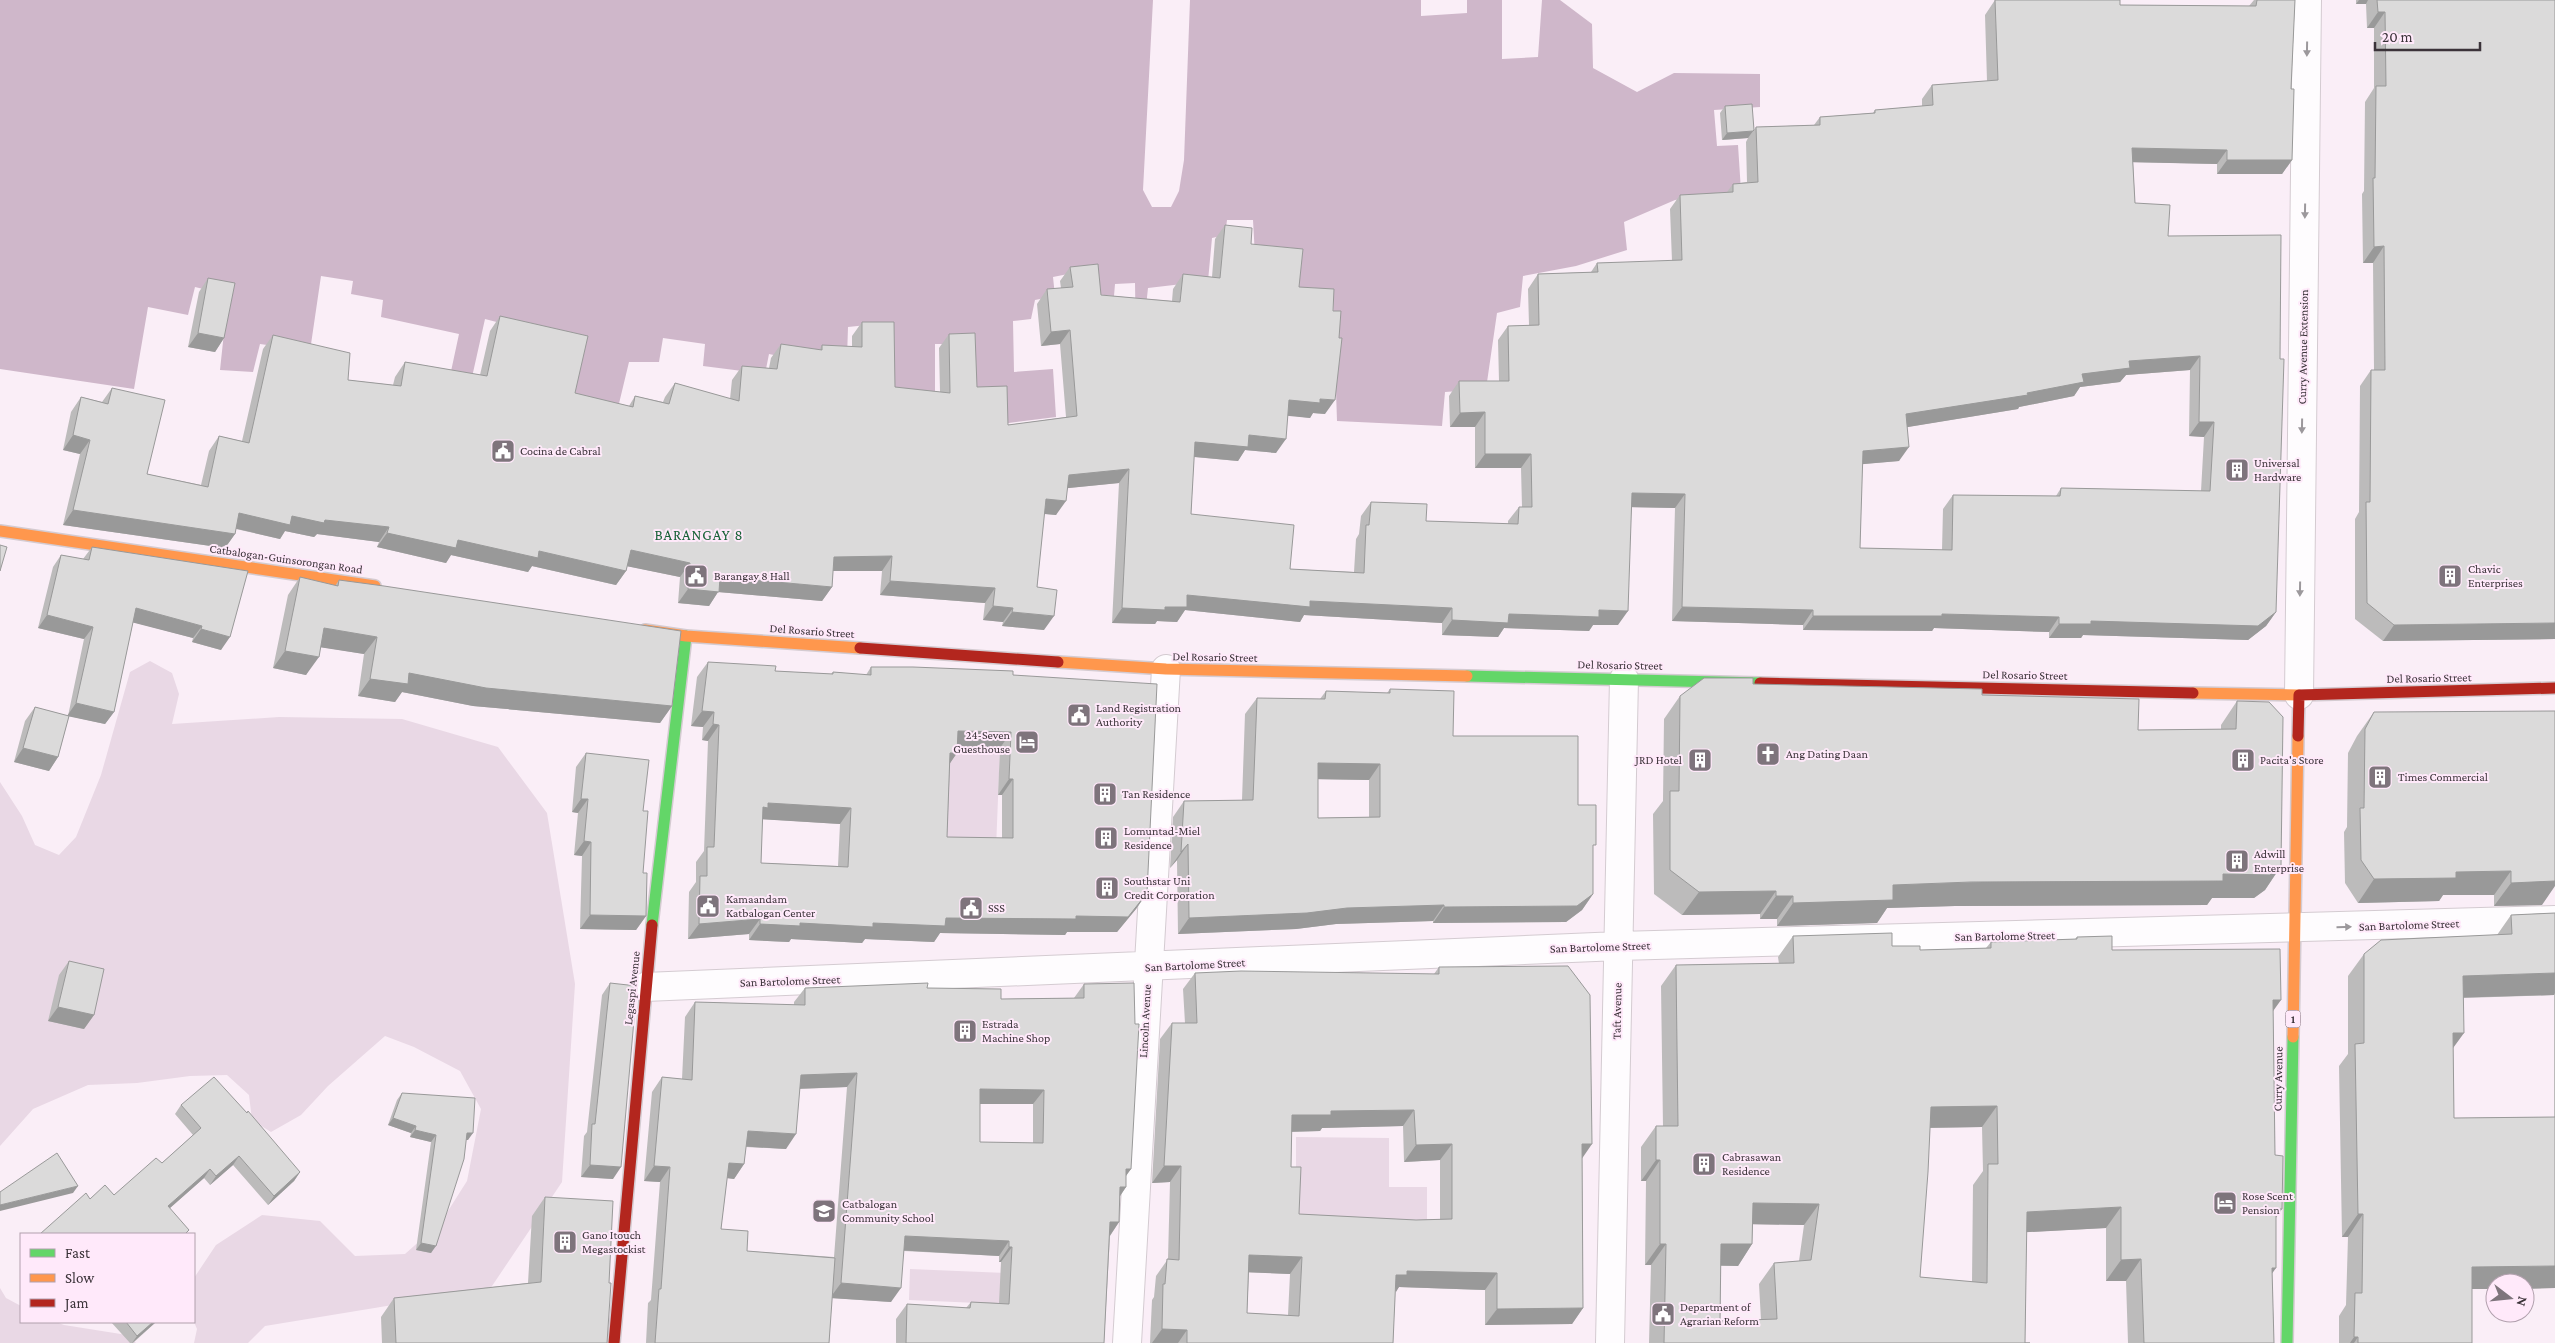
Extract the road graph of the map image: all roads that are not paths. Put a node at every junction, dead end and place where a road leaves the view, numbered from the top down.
1 (2307, 0) edge
2 (0, 531) edge
3 (385, 588) edge
4 (637, 628) edge
5 (686, 636) junction
6 (1166, 669) junction
7 (1624, 679) junction
8 (2555, 688) edge
9 (2299, 695) junction
10 (2555, 920) edge
11 (2295, 929) junction
12 (1618, 946) junction
13 (1148, 967) junction
14 (645, 987) junction
15 (614, 1343) edge
16 (1127, 1343) edge
17 (1610, 1343) edge
18 (2287, 1343) edge

1 -> 9 street, Curry Avenue Extension
2 - 3 street, Catbalogan-Guinsorongan Road
4 - 5 street
5 - 6 street, Del Rosario Street
5 - 14 street, Legaspi Avenue
6 - 7 street, Del Rosario Street
6 - 13 street, Lincoln Avenue
7 - 9 street, Del Rosario Street
7 - 12 street, Taft Avenue
8 - 9 street, Del Rosario Street
9 - 11 street, Curry Avenue / 1
11 -> 10 street, San Bartolome Street
11 - 12 street, San Bartolome Street
11 - 18 street, Curry Avenue / 1
12 - 13 street, San Bartolome Street
12 - 17 street, Taft Avenue
13 - 14 street, San Bartolome Street
13 - 16 street, Lincoln Avenue
14 - 15 street, Legaspi Avenue

